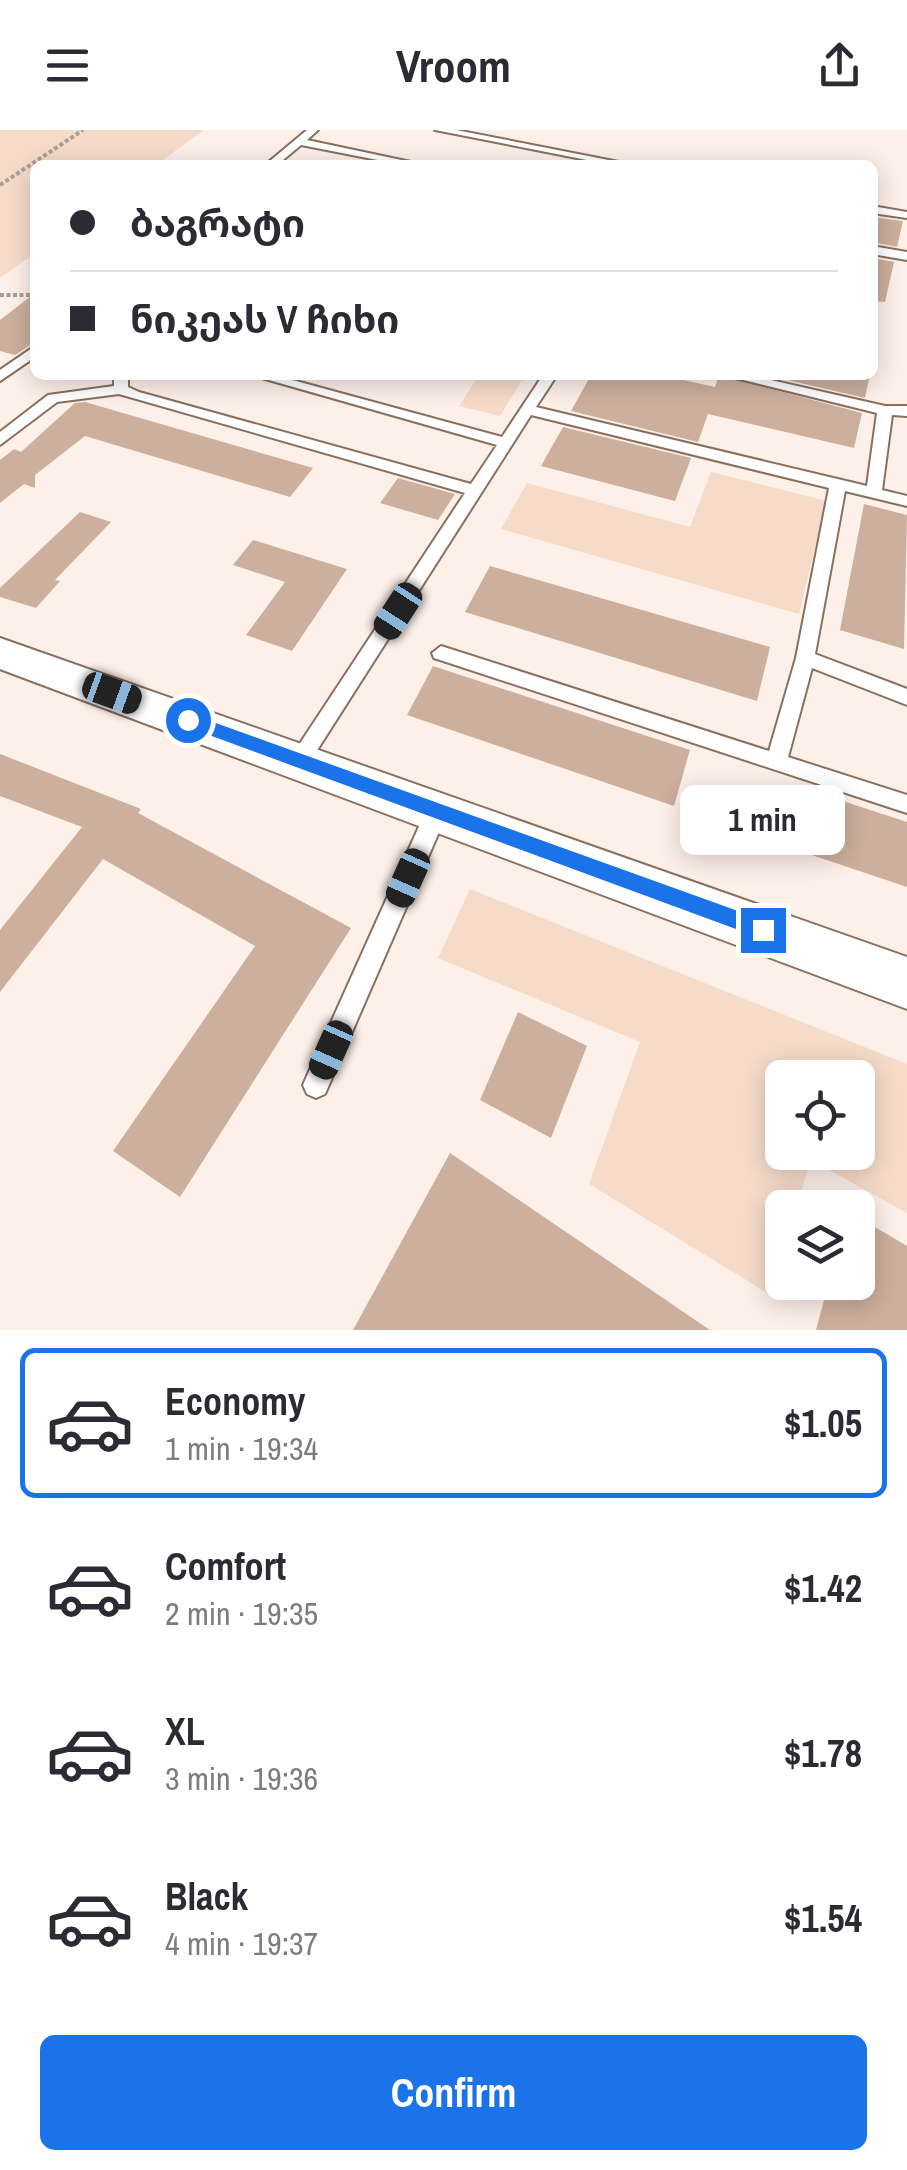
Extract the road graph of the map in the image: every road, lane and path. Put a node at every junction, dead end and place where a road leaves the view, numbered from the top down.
1 (83, 130) edge
2 (313, 130) edge
3 (440, 130) edge
4 (300, 142) junction
5 (39, 160) edge
6 (277, 160) edge
7 (394, 160) edge
8 (602, 160) edge
9 (30, 166) edge
10 (0, 186) edge
11 (878, 210) edge
12 (907, 215) edge
13 (878, 251) edge
14 (907, 256) edge
15 (0, 294) edge
16 (30, 295) edge
17 (30, 354) edge
18 (0, 377) edge
19 (276, 380) edge
20 (547, 380) edge
21 (773, 380) edge
22 (121, 382) edge
23 (528, 410) junction
24 (885, 410) junction
25 (907, 411) edge
26 (0, 440) edge
27 (507, 443) junction
28 (838, 485) junction
29 (477, 491) junction
30 (874, 494) junction
31 (907, 501) edge
32 (0, 653) edge
33 (441, 653) dead end
34 (805, 658) junction
35 (907, 696) edge
36 (300, 760) junction
37 (776, 762) junction
38 (907, 804) edge
39 (438, 809) junction
40 (907, 983) edge
41 (316, 1085) dead end

1 - 5 path
2 - 4 lane
3 - 8 lane
4 - 6 lane
4 - 7 lane
9 - 10 path
11 - 12 lane
13 - 14 lane
15 - 16 path
17 - 18 lane
19 - 27 lane
20 - 23 lane
21 - 24 lane
22 - 26 lane
22 - 29 lane
23 - 27 lane
23 - 28 lane
24 - 25 lane
24 - 30 lane
27 - 29 lane
28 - 30 lane
28 - 34 lane
29 - 36 lane
30 - 31 lane
32 - 36 street
33 - 37 lane
34 - 35 lane
34 - 37 lane
36 - 39 street
37 - 38 lane
39 - 40 street
39 - 41 lane

